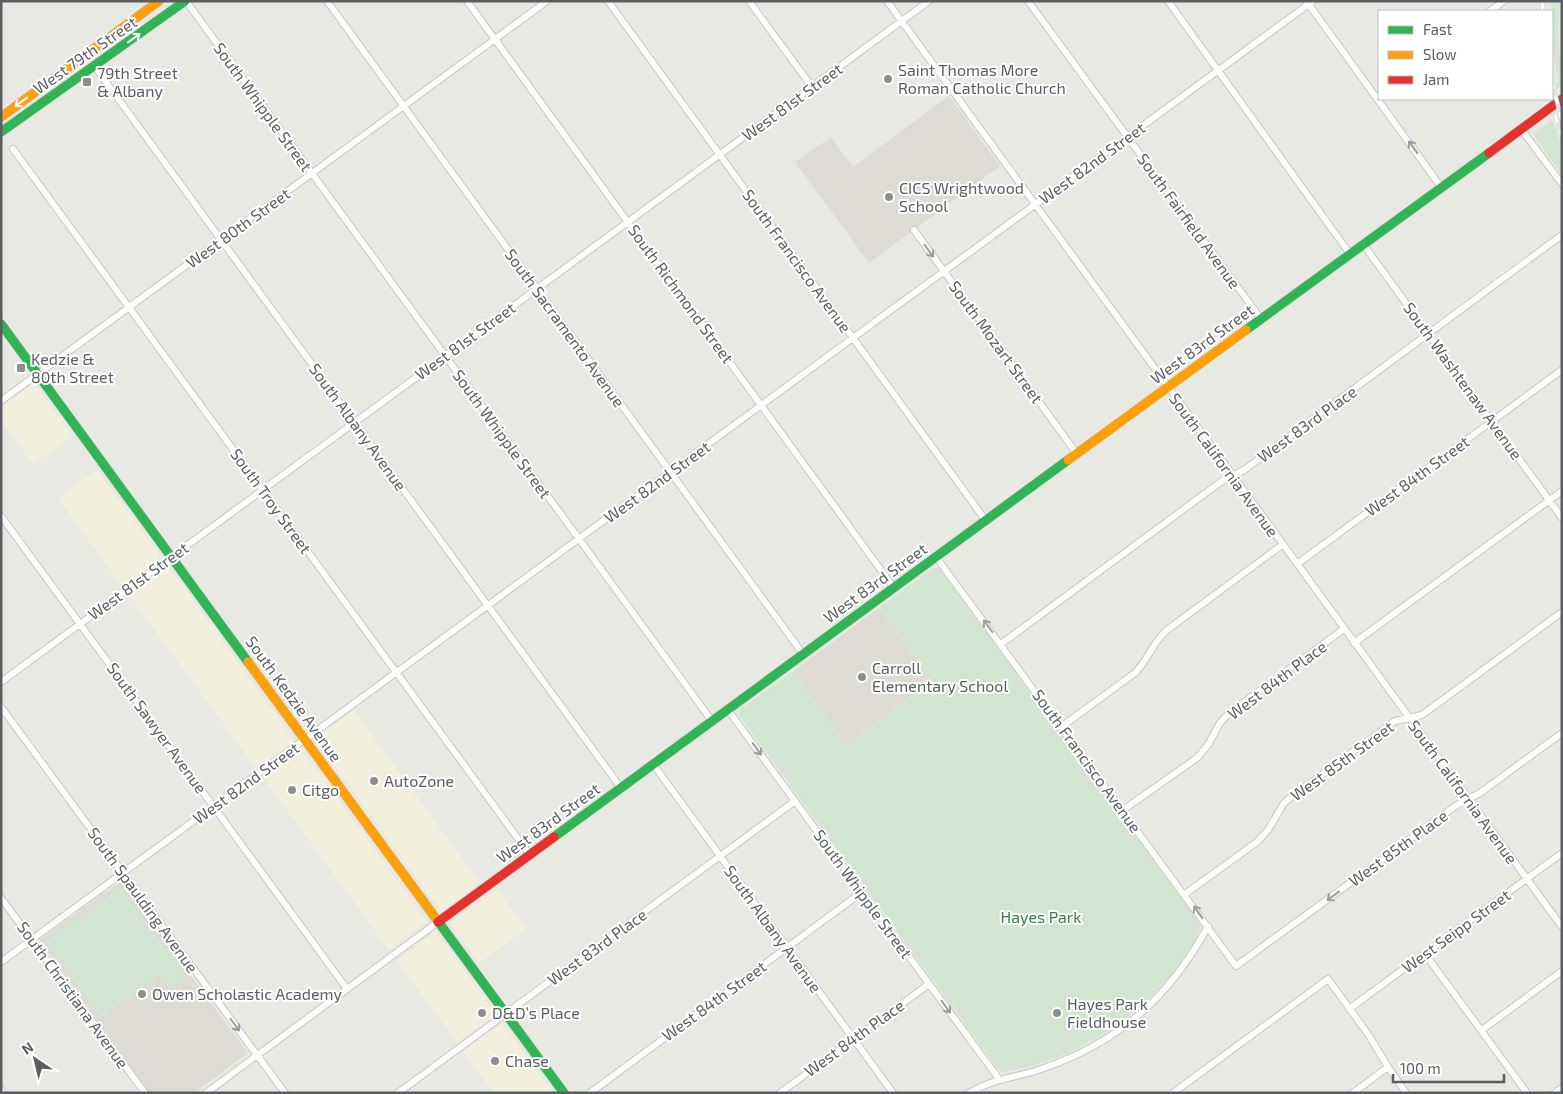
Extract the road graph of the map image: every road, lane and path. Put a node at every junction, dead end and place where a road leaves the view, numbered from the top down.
1 (159, 1) edge
2 (186, 1) edge
3 (327, 1) edge
4 (467, 1) edge
5 (547, 1) edge
6 (608, 1) edge
7 (749, 1) edge
8 (887, 1) edge
9 (929, 1) edge
10 (1028, 1) edge
11 (1168, 1) edge
12 (1504, 1) edge
13 (1309, 2) edge
14 (1491, 10) edge
15 (902, 22) junction
16 (495, 39) junction
17 (95, 67) junction
18 (1218, 70) junction
19 (812, 87) junction
20 (1377, 94) edge
21 (1562, 99) edge
22 (1381, 100) edge
23 (404, 106) junction
24 (1, 117) edge
25 (1521, 129) junction
26 (1, 132) edge
27 (1128, 137) junction
28 (13, 149) dead end
29 (720, 155) junction
30 (312, 174) junction
31 (1562, 184) edge
32 (1441, 187) junction
33 (1035, 205) junction
34 (628, 222) junction
35 (914, 230) dead end
36 (1562, 236) edge
37 (221, 240) junction
38 (1363, 244) junction
39 (1350, 254) junction
40 (944, 271) junction
41 (536, 288) junction
42 (129, 307) junction
43 (1261, 319) junction
44 (1, 324) edge
45 (1428, 334) junction
46 (853, 338) junction
47 (445, 356) junction
48 (1562, 370) edge
49 (38, 374) junction
50 (1168, 388) junction
51 (1, 401) edge
52 (762, 405) junction
53 (1491, 421) junction
54 (355, 422) junction
55 (1077, 454) junction
56 (671, 472) junction
57 (1232, 476) junction
58 (263, 490) junction
59 (1562, 492) edge
60 (1549, 501) junction
61 (1, 516) edge
62 (1562, 518) edge
63 (986, 521) junction
64 (579, 539) junction
65 (1282, 545) junction
66 (171, 556) junction
67 (936, 557) junction
68 (1297, 564) junction
69 (894, 588) junction
70 (488, 605) junction
71 (1562, 612) edge
72 (81, 623) junction
73 (1344, 629) junction
74 (1354, 643) junction
75 (1001, 644) junction
76 (804, 654) junction
77 (397, 672) junction
78 (1, 682) edge
79 (1, 707) edge
80 (728, 710) junction
81 (1409, 718) junction
82 (712, 721) junction
83 (1061, 727) junction
84 (1562, 733) edge
85 (305, 740) junction
86 (653, 764) junction
87 (620, 788) junction
88 (1468, 799) junction
89 (795, 801) junction
90 (214, 806) junction
91 (1123, 810) junction
92 (1562, 853) edge
93 (530, 855) junction
94 (720, 856) junction
95 (124, 873) junction
96 (1527, 879) junction
97 (862, 892) junction
98 (1185, 894) junction
99 (1, 898) edge
100 (438, 922) junction
101 (1208, 926) junction
102 (1562, 927) edge
103 (32, 940) junction
104 (787, 947) junction
105 (1425, 954) junction
106 (1, 962) edge
107 (1236, 966) joint
108 (1562, 971) edge
109 (929, 984) junction
110 (347, 989) junction
111 (1349, 1009) junction
112 (506, 1014) junction
113 (1482, 1030) junction
114 (854, 1039) junction
115 (257, 1055) junction
116 (1388, 1067) junction
117 (999, 1079) junction
118 (1562, 1088) edge
119 (145, 1093) edge
120 (206, 1093) edge
121 (285, 1093) edge
122 (398, 1093) edge
123 (564, 1093) edge
124 (590, 1093) edge
125 (780, 1093) edge
126 (893, 1093) edge
127 (969, 1093) edge
128 (1173, 1093) edge
129 (1353, 1093) edge
130 (1406, 1093) edge
131 (1527, 1093) edge
132 (1555, 1093) edge

1 -> 24 street, West 79th Street
17 -> 2 street, West 79th Street
2 - 30 street, South Whipple Street
3 - 23 street, South Sacramento Avenue
4 - 16 street, South Richmond Street
5 - 16 street, West 80th Street
6 - 29 street, South Francisco Avenue
7 - 19 street
8 - 15 street, South California Avenue
9 - 15 street, West 81st Street
10 - 27 street, South Fairfield Avenue
11 - 18 street
12 - 14 street
13 - 18 street, West 82nd Street
13 - 20 street
15 - 19 street, West 81st Street
15 - 33 street, South California Avenue
16 - 23 street, West 80th Street
16 - 34 street, South Richmond Street
17 - 26 street, West 79th Street
17 - 37 street, South Albany Avenue
18 - 27 street, West 82nd Street
18 - 39 street
19 - 29 street, West 81st Street
21 - 25 street, West 83rd Street
32 -> 22 street
23 - 30 street, West 80th Street
23 - 41 street, South Sacramento Avenue
25 - 31 street
25 - 32 street, West 83rd Street
27 - 33 street, West 82nd Street
27 - 43 street, South Fairfield Avenue
28 - 42 street, South Troy Street
29 - 34 street, West 81st Street
29 - 46 street, South Francisco Avenue
30 - 37 street, West 80th Street
30 - 47 street, South Whipple Street
32 - 38 street, West 83rd Street
33 - 40 street, West 82nd Street
33 - 50 street, South California Avenue
34 - 41 street, West 81st Street
34 - 52 street, South Richmond Street
35 -> 40 street, South Mozart Street
36 - 45 street, West 83rd Place
37 - 42 street, West 80th Street
37 - 54 street, South Albany Avenue
38 - 39 street, West 83rd Street
38 - 45 street, South Washtenaw Avenue
39 - 43 street, West 83rd Street
40 - 46 street, West 82nd Street
40 - 55 street, South Mozart Street
41 - 47 street, West 81st Street
41 - 56 street, South Sacramento Avenue
42 - 49 street, West 80th Street
42 - 58 street, South Troy Street
43 - 50 street, West 83rd Street
44 - 49 street, South Kedzie Avenue
45 - 53 street, South Washtenaw Avenue
45 - 57 street, West 83rd Place
46 - 52 street, West 82nd Street
46 - 63 street, South Francisco Avenue
47 - 54 street, West 81st Street
47 - 64 street, South Whipple Street
48 - 53 street, West 84th Street
49 - 51 street, West 80th Street
49 - 66 street, South Kedzie Avenue
50 - 55 street, West 83rd Street
50 - 57 street, South California Avenue
52 - 56 street, West 82nd Street
52 - 69 street, South Richmond Street
53 - 60 street, South Washtenaw Avenue
53 - 68 street, West 84th Street
54 - 58 street, West 81st Street
54 - 70 street, South Albany Avenue
55 - 63 street, West 83rd Street
56 - 64 street, West 82nd Street
56 - 76 street, South Sacramento Avenue
57 - 65 street, South California Avenue
57 - 75 street, West 83rd Place
58 - 66 street, West 81st Street
58 - 77 street, South Troy Street
59 - 60 street
60 - 62 street, South Washtenaw Avenue
60 - 74 street
61 - 72 street, South Sawyer Avenue
63 - 67 street, West 83rd Street
64 - 70 street, West 82nd Street
64 - 82 street, South Whipple Street
65 - 68 street, South California Avenue
65 - 83 street
66 - 72 street, West 81st Street
66 - 85 street, South Kedzie Avenue
67 - 69 street, West 83rd Street
75 -> 67 street, South Francisco Avenue
68 - 73 street, South California Avenue
69 - 76 street, West 83rd Street
70 - 77 street, West 82nd Street
70 - 87 street, South Albany Avenue
71 - 81 street, West 85th Street
72 - 78 street, West 81st Street
72 - 90 street, South Sawyer Avenue
73 - 74 street, South California Avenue
73 - 91 street, West 84th Place
74 - 81 street, South California Avenue
75 - 83 street, South Francisco Avenue
76 - 80 street, West 83rd Street
77 - 85 street, West 82nd Street
77 - 93 street, South Troy Street
79 - 95 street, South Spaulding Avenue
80 - 82 street, West 83rd Street
80 -> 89 street, South Whipple Street
81 - 88 street, South California Avenue
81 - 98 street, West 85th Street
82 - 86 street, West 83rd Street
83 - 91 street, South Francisco Avenue
84 - 88 street, West 85th Place
85 - 90 street, West 82nd Street
85 - 100 street, South Kedzie Avenue
86 - 87 street, West 83rd Street
86 - 94 street, South Albany Avenue
87 - 93 street, West 83rd Street
88 - 96 street, South California Avenue
88 -> 107 street, West 85th Place
89 - 94 street, West 83rd Place
89 - 97 street, South Whipple Street
90 - 95 street, West 82nd Street
90 - 110 street, South Sawyer Avenue
91 - 98 street, South Francisco Avenue
92 - 96 street, West Seipp Street
93 - 100 street, West 83rd Street
94 - 104 street, South Albany Avenue
94 - 112 street, West 83rd Place
95 - 103 street, West 82nd Street
95 -> 115 street, South Spaulding Avenue
96 - 102 street, South California Avenue
96 - 105 street, West Seipp Street
97 - 104 street, West 84th Street
97 - 109 street, South Whipple Street
101 -> 98 street, South Francisco Avenue
99 - 103 street, South Christiana Avenue
100 - 110 street, West 83rd Street
100 - 112 street, South Kedzie Avenue
101 - 107 street, South Francisco Avenue
101 - 117 street
103 - 106 street, West 82nd Street
103 - 119 street, South Christiana Avenue
104 - 114 street, South Albany Avenue
104 - 124 street, West 84th Street
105 - 111 street, West Seipp Street
105 - 113 street
108 - 113 street
109 - 114 street, West 84th Place
109 -> 117 street, South Whipple Street
110 - 115 street, West 83rd Street
111 - 116 street
111 - 128 street
112 - 122 street, West 83rd Place
112 - 123 street, South Kedzie Avenue
113 - 131 street
114 - 125 street, West 84th Place
114 - 126 street, South Albany Avenue
115 - 120 street, West 83rd Street
115 - 121 street, South Spaulding Avenue
116 - 129 street
116 - 130 street
117 - 127 street
118 - 132 street

